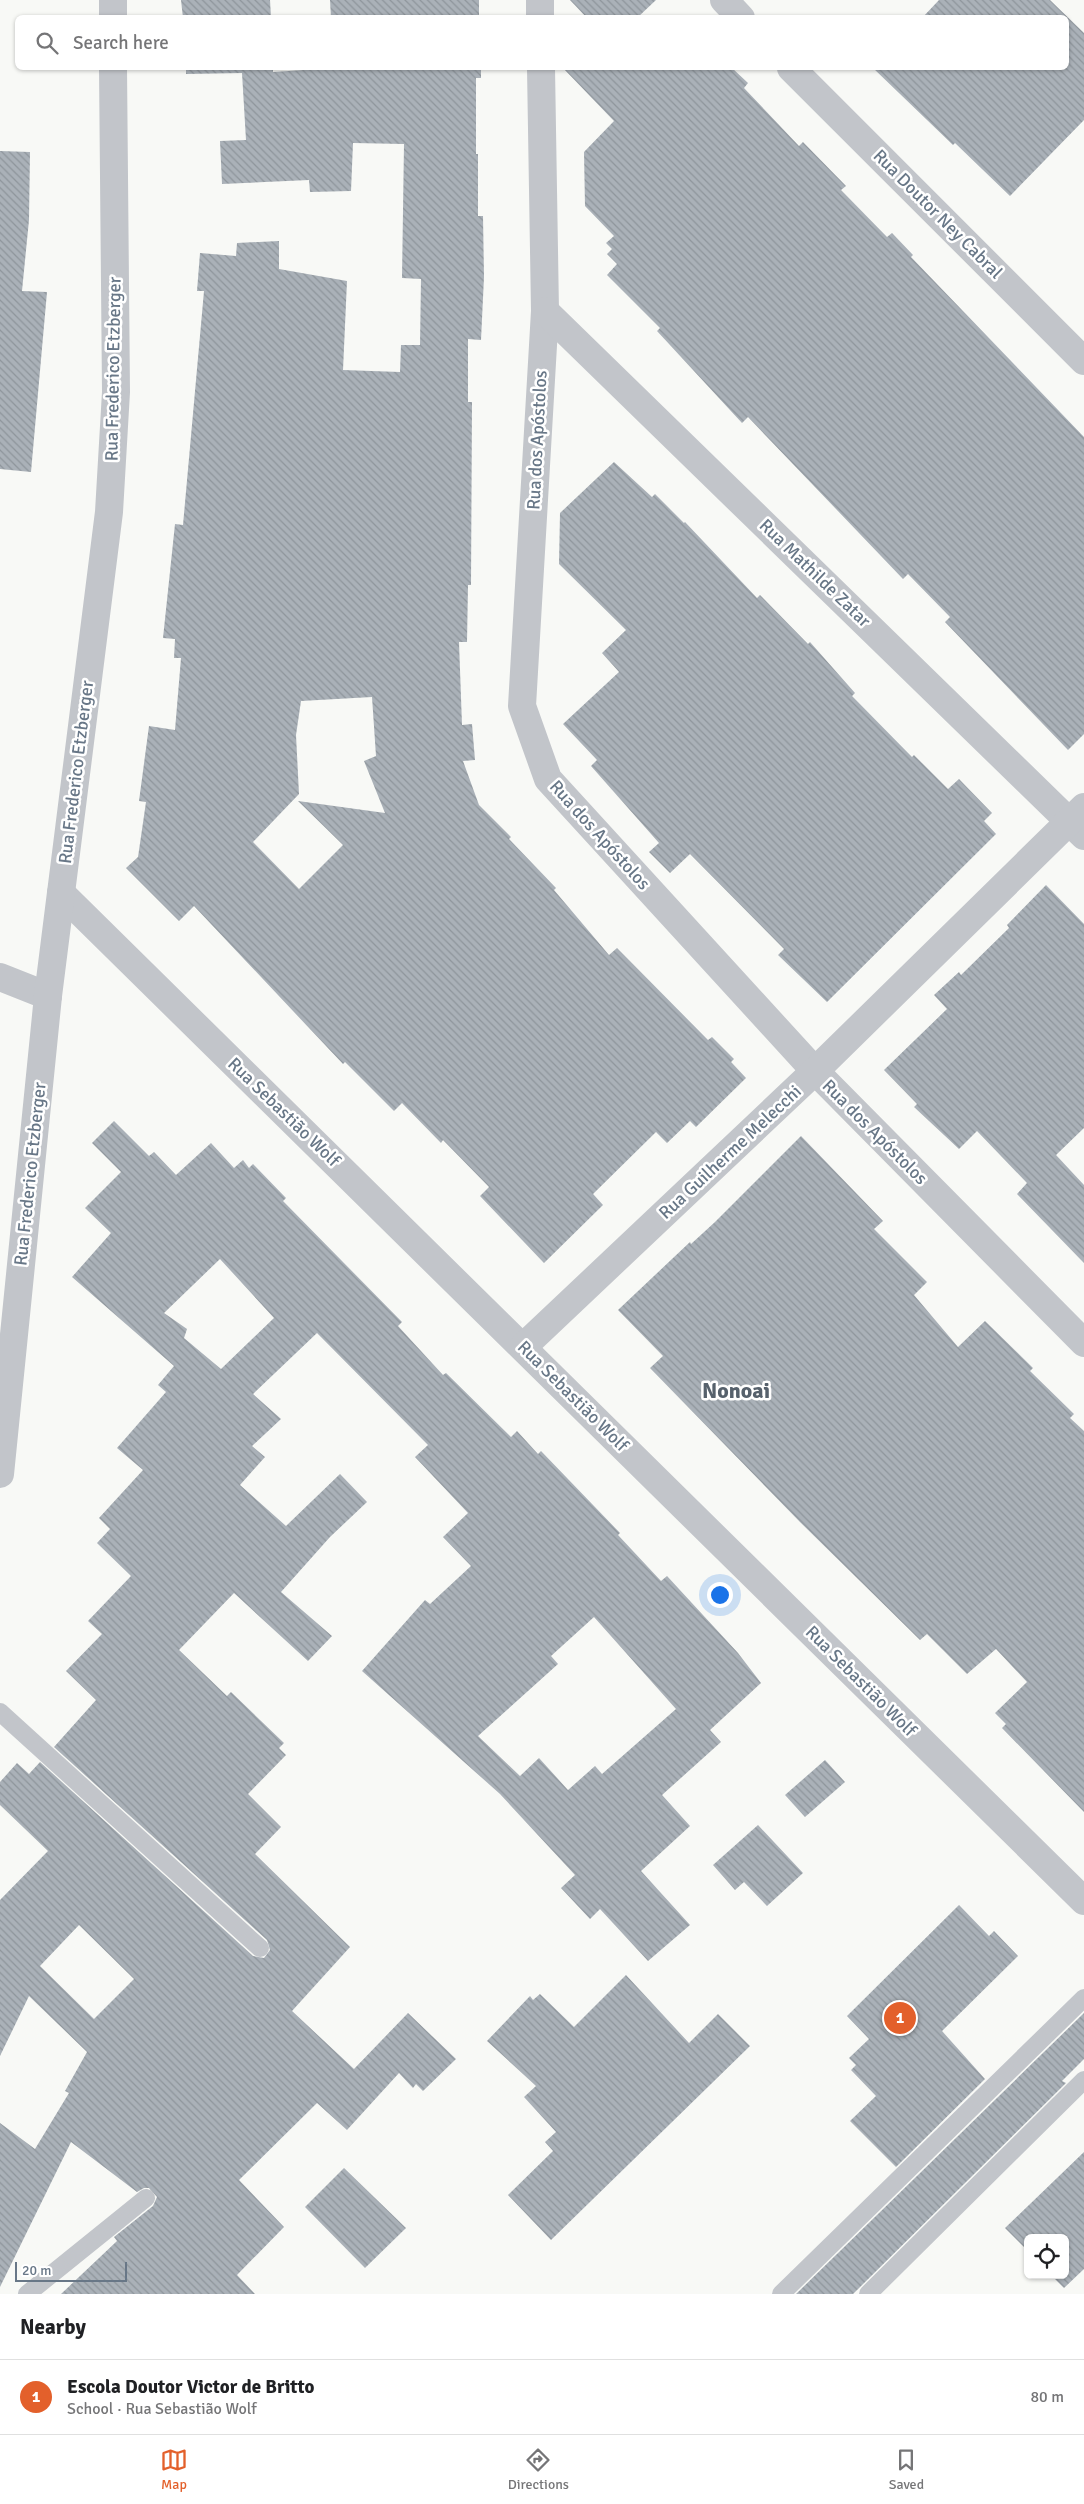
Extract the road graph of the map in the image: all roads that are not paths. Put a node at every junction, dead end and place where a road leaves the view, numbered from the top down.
1 (113, 0) edge
2 (540, 0) edge
3 (724, 0) edge
4 (113, 15) edge
5 (540, 15) edge
6 (738, 15) edge
7 (114, 70) edge
8 (541, 70) edge
9 (793, 70) edge
10 (545, 311) junction
11 (1084, 362) edge
12 (1079, 821) edge
13 (61, 892) junction
14 (0, 977) edge
15 (48, 996) junction
16 (815, 1071) junction
17 (1084, 1343) edge
18 (524, 1347) junction
19 (0, 1474) edge
20 (0, 1712) edge
21 (1084, 1901) edge
22 (260, 1948) dead end
23 (1084, 1998) edge
24 (1084, 2080) edge
25 (146, 2198) dead end
26 (27, 2294) edge
27 (781, 2294) edge
28 (868, 2294) edge

1 - 4 street
2 - 5 street
3 - 6 street
7 - 13 street, Rua Frederico Etzberger
8 - 10 street, Rua dos Apóstolos
9 - 11 street, Rua Doutor Ney Cabral
10 - 12 street, Rua Mathilde Zatar
10 - 16 street, Rua dos Apóstolos
12 - 16 street, Rua Guilherme Melecchi
13 - 15 street, Rua Frederico Etzberger
13 - 18 street, Rua Sebastião Wolf
14 - 15 street
15 - 19 street, Rua Frederico Etzberger
16 - 17 street, Rua dos Apóstolos
16 - 18 street, Rua Guilherme Melecchi
18 - 21 street, Rua Sebastião Wolf
20 - 22 lane
23 - 27 lane
24 - 28 lane
25 - 26 lane

